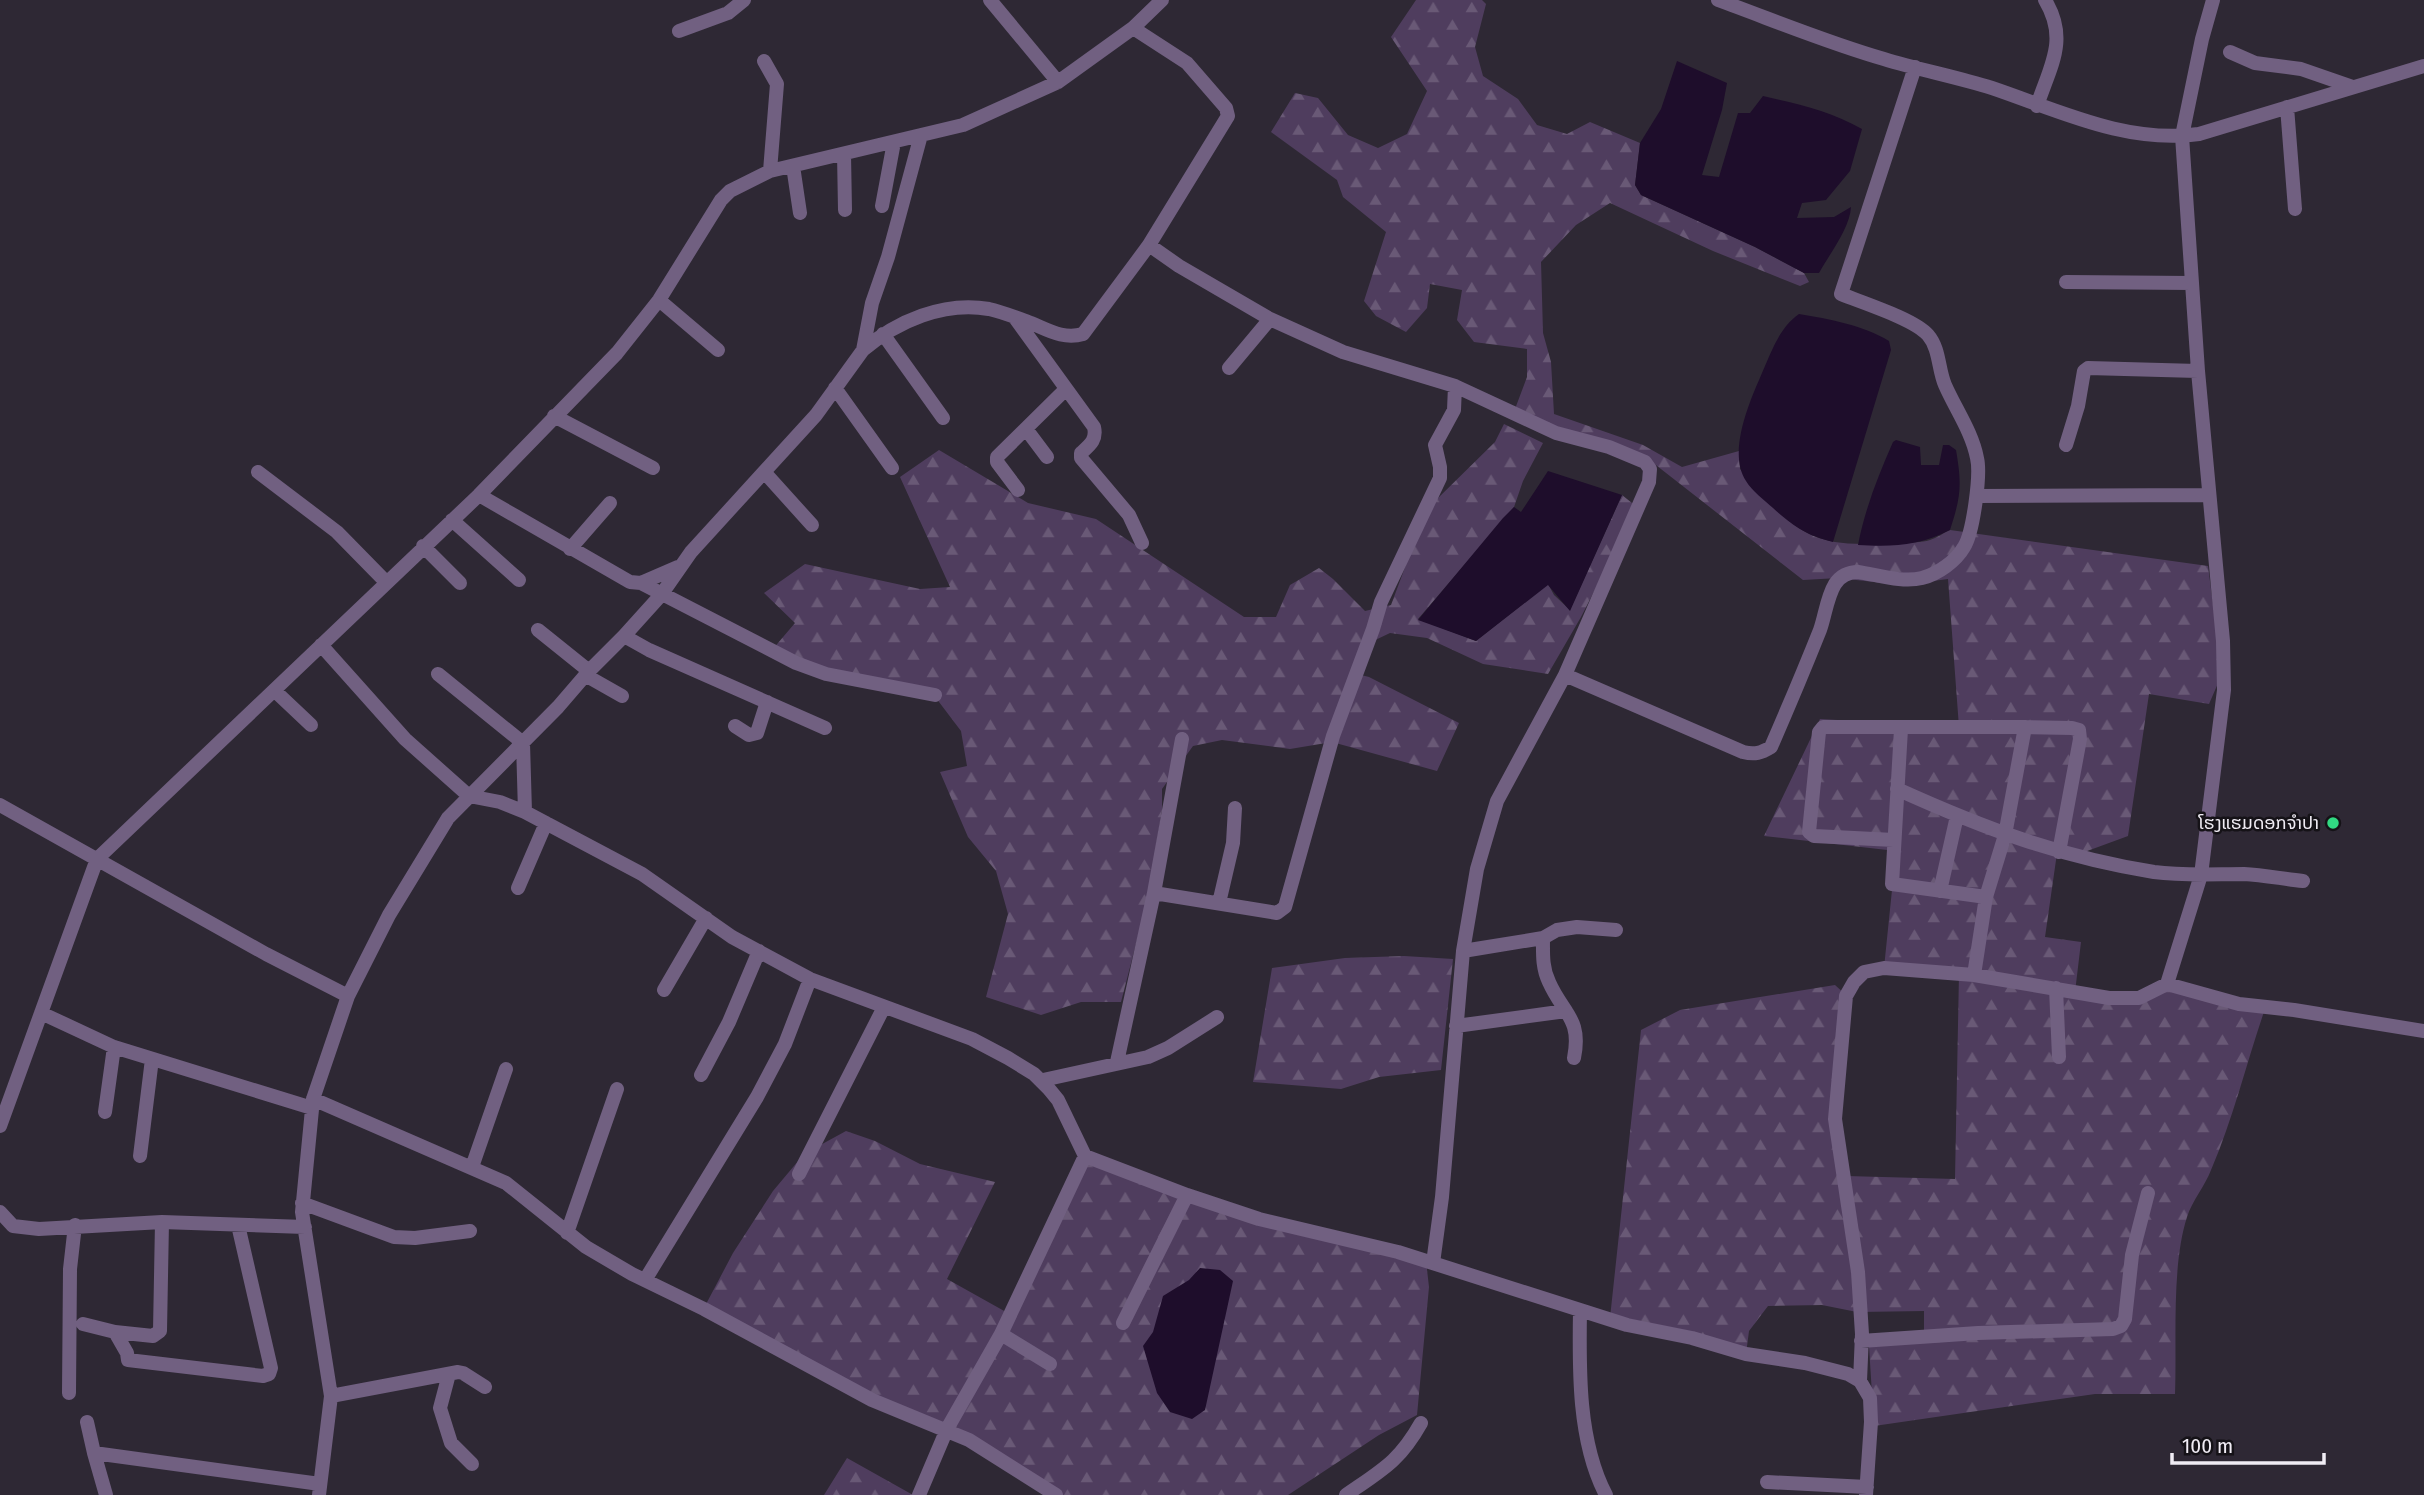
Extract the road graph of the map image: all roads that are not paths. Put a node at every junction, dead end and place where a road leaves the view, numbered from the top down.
1 (744, 0) edge
2 (990, 0) edge
3 (1162, 0) edge
4 (1718, 0) edge
5 (2045, 0) edge
6 (2213, 0) edge
7 (1133, 28) junction
8 (679, 32) dead end
9 (2230, 52) dead end
10 (764, 61) dead end
11 (2424, 65) edge
12 (1915, 67) junction
13 (1058, 82) junction
14 (2353, 87) junction
15 (2037, 106) junction
16 (2287, 107) junction
17 (921, 135) junction
18 (2182, 136) junction
19 (894, 142) junction
20 (844, 154) junction
21 (793, 166) junction
22 (770, 171) junction
23 (882, 206) dead end
24 (2295, 209) dead end
25 (845, 210) dead end
26 (800, 213) dead end
27 (1149, 245) junction
28 (2066, 282) dead end
29 (2192, 283) junction
30 (659, 300) junction
31 (1014, 317) junction
32 (1270, 320) junction
33 (883, 334) junction
34 (718, 350) dead end
35 (863, 350) junction
36 (1229, 368) dead end
37 (2198, 371) junction
38 (1455, 386) junction
39 (835, 388) junction
40 (1066, 389) junction
41 (554, 416) junction
42 (943, 418) dead end
43 (1026, 429) junction
44 (2066, 445) dead end
45 (1047, 457) dead end
46 (653, 468) dead end
47 (892, 468) dead end
48 (258, 472) dead end
49 (765, 473) junction
50 (1018, 490) dead end
51 (479, 495) junction
52 (2208, 495) junction
53 (1977, 496) junction
54 (610, 503) dead end
55 (452, 520) junction
56 (812, 524) dead end
57 (1142, 543) dead end
58 (424, 546) junction
59 (570, 549) junction
60 (679, 567) junction
61 (519, 580) dead end
62 (386, 582) junction
63 (460, 583) dead end
64 (641, 583) junction
65 (661, 595) junction
66 (538, 630) dead end
67 (624, 636) junction
68 (321, 645) junction
69 (587, 673) junction
70 (438, 674) dead end
71 (1565, 675) junction
72 (275, 691) junction
73 (935, 695) dead end
74 (622, 696) dead end
75 (767, 702) junction
76 (311, 725) dead end
77 (735, 726) dead end
78 (2025, 727) junction
79 (825, 728) dead end
80 (1901, 729) junction
81 (1182, 739) dead end
82 (523, 743) junction
83 (1897, 789) junction
84 (469, 796) junction
85 (0, 805) edge
86 (1235, 808) dead end
87 (525, 812) junction
88 (1957, 816) junction
89 (547, 823) junction
90 (2006, 835) junction
91 (1894, 840) junction
92 (2059, 852) junction
93 (97, 859) junction
94 (2201, 875) junction
95 (2303, 881) dead end
96 (518, 888) dead end
97 (1940, 891) junction
98 (1154, 893) junction
99 (1986, 897) junction
100 (1219, 902) junction
101 (706, 918) junction
102 (1616, 930) dead end
103 (1543, 938) junction
104 (759, 951) junction
105 (1463, 951) junction
106 (1974, 975) junction
107 (810, 979) junction
108 (2167, 984) junction
109 (2056, 988) junction
110 (664, 990) dead end
111 (348, 996) junction
112 (884, 1007) junction
113 (1566, 1011) junction
114 (41, 1013) junction
115 (1217, 1017) dead end
116 (1455, 1026) junction
117 (2424, 1031) edge
118 (114, 1047) junction
119 (2059, 1057) dead end
120 (1573, 1058) dead end
121 (152, 1059) junction
122 (1117, 1062) junction
123 (506, 1069) dead end
124 (701, 1074) dead end
125 (1043, 1080) junction
126 (617, 1089) dead end
127 (313, 1103) junction
128 (105, 1112) dead end
129 (0, 1126) edge
130 (140, 1156) dead end
131 (1085, 1156) junction
132 (472, 1167) junction
133 (799, 1174) dead end
134 (2148, 1193) dead end
135 (1187, 1195) junction
136 (302, 1203) junction
137 (0, 1212) edge
138 (162, 1222) junction
139 (75, 1225) junction
140 (237, 1225) junction
141 (304, 1227) junction
142 (470, 1231) dead end
143 (567, 1233) junction
144 (1433, 1263) junction
145 (645, 1280) junction
146 (1580, 1310) junction
147 (1123, 1323) dead end
148 (83, 1324) dead end
149 (115, 1332) junction
150 (1000, 1334) junction
151 (1861, 1341) junction
152 (1050, 1364) dead end
153 (449, 1374) junction
154 (1860, 1381) junction
155 (485, 1387) dead end
156 (69, 1393) dead end
157 (331, 1396) junction
158 (87, 1422) dead end
159 (1421, 1423) dead end
160 (947, 1429) junction
161 (94, 1453) junction
162 (472, 1464) dead end
163 (1767, 1482) dead end
164 (319, 1490) edge
165 (1866, 1491) edge
166 (106, 1495) edge
167 (919, 1495) edge
168 (1056, 1495) edge
169 (1346, 1495) edge
170 (1606, 1495) edge

1 - 8 street
2 - 13 street
3 - 7 street
4 - 12 street
5 - 15 street
6 - 18 street
7 - 13 street
7 - 27 street
9 - 14 street
10 - 22 street
11 - 14 street
12 - 15 street
12 - 53 street
13 - 17 street
14 - 16 street
15 - 18 street
16 - 18 street
16 - 24 street
17 - 19 street
17 - 35 street
18 - 29 street
19 - 20 street
19 - 23 street
20 - 21 street
20 - 25 street
21 - 22 street
21 - 26 street
22 - 30 street
27 - 31 street
27 - 32 street
28 - 29 street
29 - 37 street
30 - 34 street
30 - 41 street
31 - 33 street
31 - 40 street
32 - 36 street
32 - 38 street
33 - 35 street
33 - 42 street
35 - 39 street
37 - 44 street
37 - 52 street
38 - 71 street
38 - 100 street
39 - 47 street
39 - 49 street
40 - 43 street
40 - 57 street
41 - 46 street
41 - 51 street
43 - 45 street
43 - 50 street
48 - 62 street
49 - 56 street
49 - 60 street
51 - 55 street
51 - 59 street
52 - 53 street
52 - 94 street
53 - 71 street
54 - 59 street
55 - 58 street
55 - 61 street
58 - 62 street
58 - 63 street
59 - 64 street
60 - 64 street
60 - 65 street
62 - 68 street
64 - 65 street
65 - 67 street
65 - 73 street
66 - 69 street
67 - 69 street
67 - 75 street
68 - 72 street
68 - 84 street
69 - 74 street
69 - 82 street
70 - 82 street
71 - 105 street
72 - 76 street
72 - 93 street
75 - 77 street
75 - 79 street
78 - 80 street
78 - 90 street
78 - 92 street
80 - 83 street
80 - 91 street
81 - 98 street
82 - 84 street
82 - 87 street
83 - 88 street
83 - 91 street
84 - 87 street
84 - 111 street
85 - 93 street
86 - 100 street
87 - 89 street
88 - 90 street
88 - 97 street
89 - 96 street
89 - 101 street
90 - 92 street
90 - 99 street
91 - 97 street
92 - 94 street
93 - 111 street
93 - 114 street
94 - 95 street
94 - 108 street
97 - 99 street
98 - 100 street
98 - 122 street
99 - 106 street
101 - 104 street
101 - 110 street
102 - 103 street
103 - 105 street
103 - 113 street
104 - 107 street
104 - 124 street
105 - 116 street
106 - 109 street
106 - 151 street
107 - 112 street
107 - 145 street
108 - 109 street
108 - 117 street
109 - 119 street
111 - 127 street
112 - 125 street
112 - 133 street
113 - 116 street
113 - 120 street
114 - 118 street
114 - 129 street
115 - 122 street
116 - 144 street
118 - 121 street
118 - 128 street
121 - 127 street
121 - 130 street
122 - 125 street
123 - 132 street
125 - 131 street
126 - 143 street
127 - 132 street
127 - 136 street
131 - 135 street
131 - 150 street
132 - 143 street
134 - 151 street
135 - 144 street
135 - 147 street
136 - 141 street
136 - 142 street
137 - 139 street
138 - 139 street
138 - 140 street
138 - 149 street
139 - 156 street
140 - 141 street
140 - 149 street
141 - 157 street
143 - 145 street
144 - 146 street
145 - 160 street
146 - 154 street
146 - 170 street
148 - 149 street
150 - 152 street
150 - 160 street
151 - 154 street
153 - 155 street
153 - 157 street
153 - 162 street
154 - 165 street
157 - 164 street
158 - 161 street
159 - 169 street
160 - 167 street
160 - 168 street
161 - 164 street
161 - 166 street
163 - 165 street

